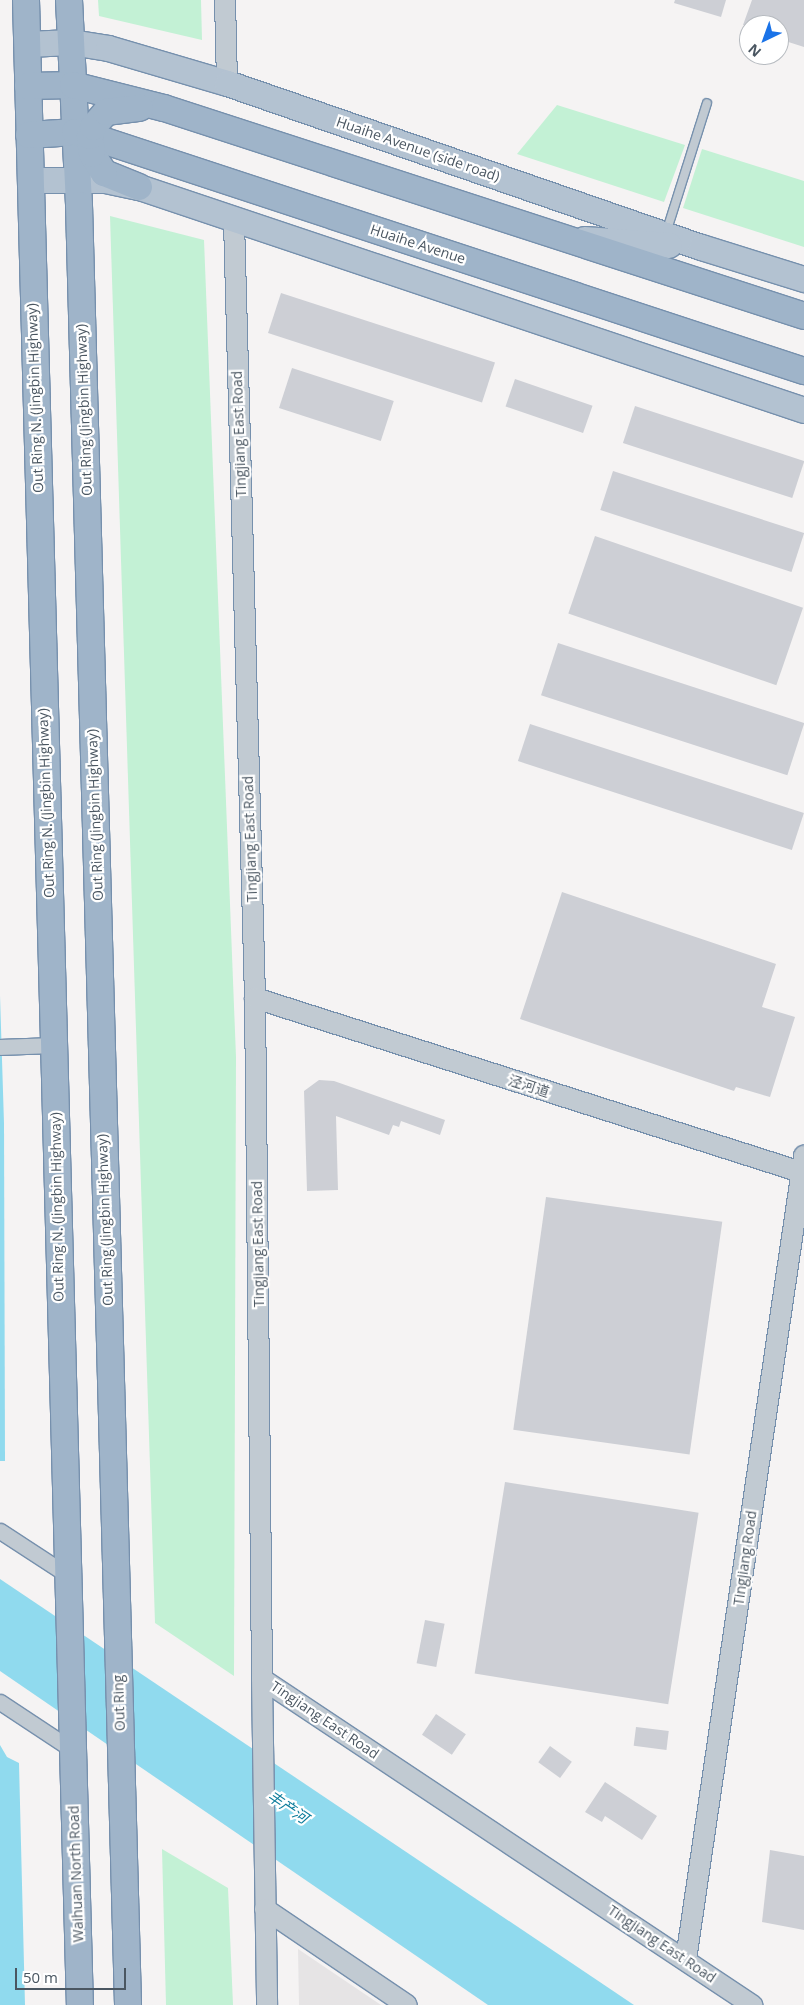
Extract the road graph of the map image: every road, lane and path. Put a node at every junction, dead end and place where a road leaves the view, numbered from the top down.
1 (26, 0) edge
2 (69, 0) edge
3 (225, 0) edge
4 (71, 42) junction
5 (27, 44) junction
6 (228, 83) junction
7 (73, 85) junction
8 (28, 86) junction
9 (707, 103) dead end
10 (164, 108) junction
11 (83, 134) junction
12 (29, 135) junction
13 (76, 179) junction
14 (30, 180) junction
15 (139, 188) junction
16 (234, 221) junction
17 (665, 234) junction
18 (570, 238) junction
19 (701, 247) junction
20 (804, 279) edge
21 (804, 316) edge
22 (804, 371) edge
23 (804, 410) edge
24 (255, 998) junction
25 (53, 1045) junction
26 (4, 1046) edge
27 (803, 1167) edge
28 (0, 1531) edge
29 (66, 1574) junction
30 (116, 1630) joint
31 (262, 1679) junction
32 (0, 1702) edge
33 (71, 1746) junction
34 (264, 1909) junction
35 (686, 1959) junction
36 (80, 2005) edge
37 (128, 2005) edge
38 (266, 2005) edge
39 (407, 2005) edge
40 (752, 2005) edge

1 - 5 highway, Out Ring N. (Jingbin Highway)
2 - 4 highway, Out Ring (Jingbin Highway)
3 - 6 street
4 - 5 main road, Huaihe Avenue (side road)
4 - 6 main road, Huaihe Avenue (side road)
4 - 7 highway, Out Ring (Jingbin Highway)
5 - 8 highway, Out Ring N. (Jingbin Highway)
6 - 17 main road, Huaihe Avenue (side road)
7 - 8 highway
7 - 10 highway
7 - 11 highway, Out Ring (Jingbin Highway)
8 - 12 highway, Out Ring N. (Jingbin Highway)
9 - 17 lane
10 - 11 highway
10 - 18 highway
11 - 12 highway, Huaihe Avenue
11 - 13 highway, Out Ring (Jingbin Highway)
11 - 15 highway
11 - 22 highway, Huaihe Avenue
12 - 14 highway, Out Ring N. (Jingbin Highway)
13 - 14 main road
13 - 15 main road
13 - 30 highway, Out Ring (Jingbin Highway)
14 - 25 highway, Out Ring N. (Jingbin Highway)
15 - 16 main road
16 - 23 main road
16 - 24 street, Tingjiang East Road
17 - 19 main road, Huaihe Avenue (side road)
18 - 19 main road
18 - 21 highway
19 - 20 main road, Huaihe Avenue (side road)
24 - 27 street, 泾河道
24 - 31 street, Tingjiang East Road
25 - 26 street
25 - 29 highway, Out Ring N. (Jingbin Highway)
27 - 35 street, Tingjiang Road
28 - 29 street
29 - 33 highway, Out Ring N. (Jingbin Highway)
30 - 37 highway, Out Ring
31 - 34 street
31 - 35 street, Tingjiang East Road
32 - 33 street
33 - 36 highway, Waihuan North Road
34 - 38 street
34 - 39 street
35 - 40 street, Tingjiang East Road

